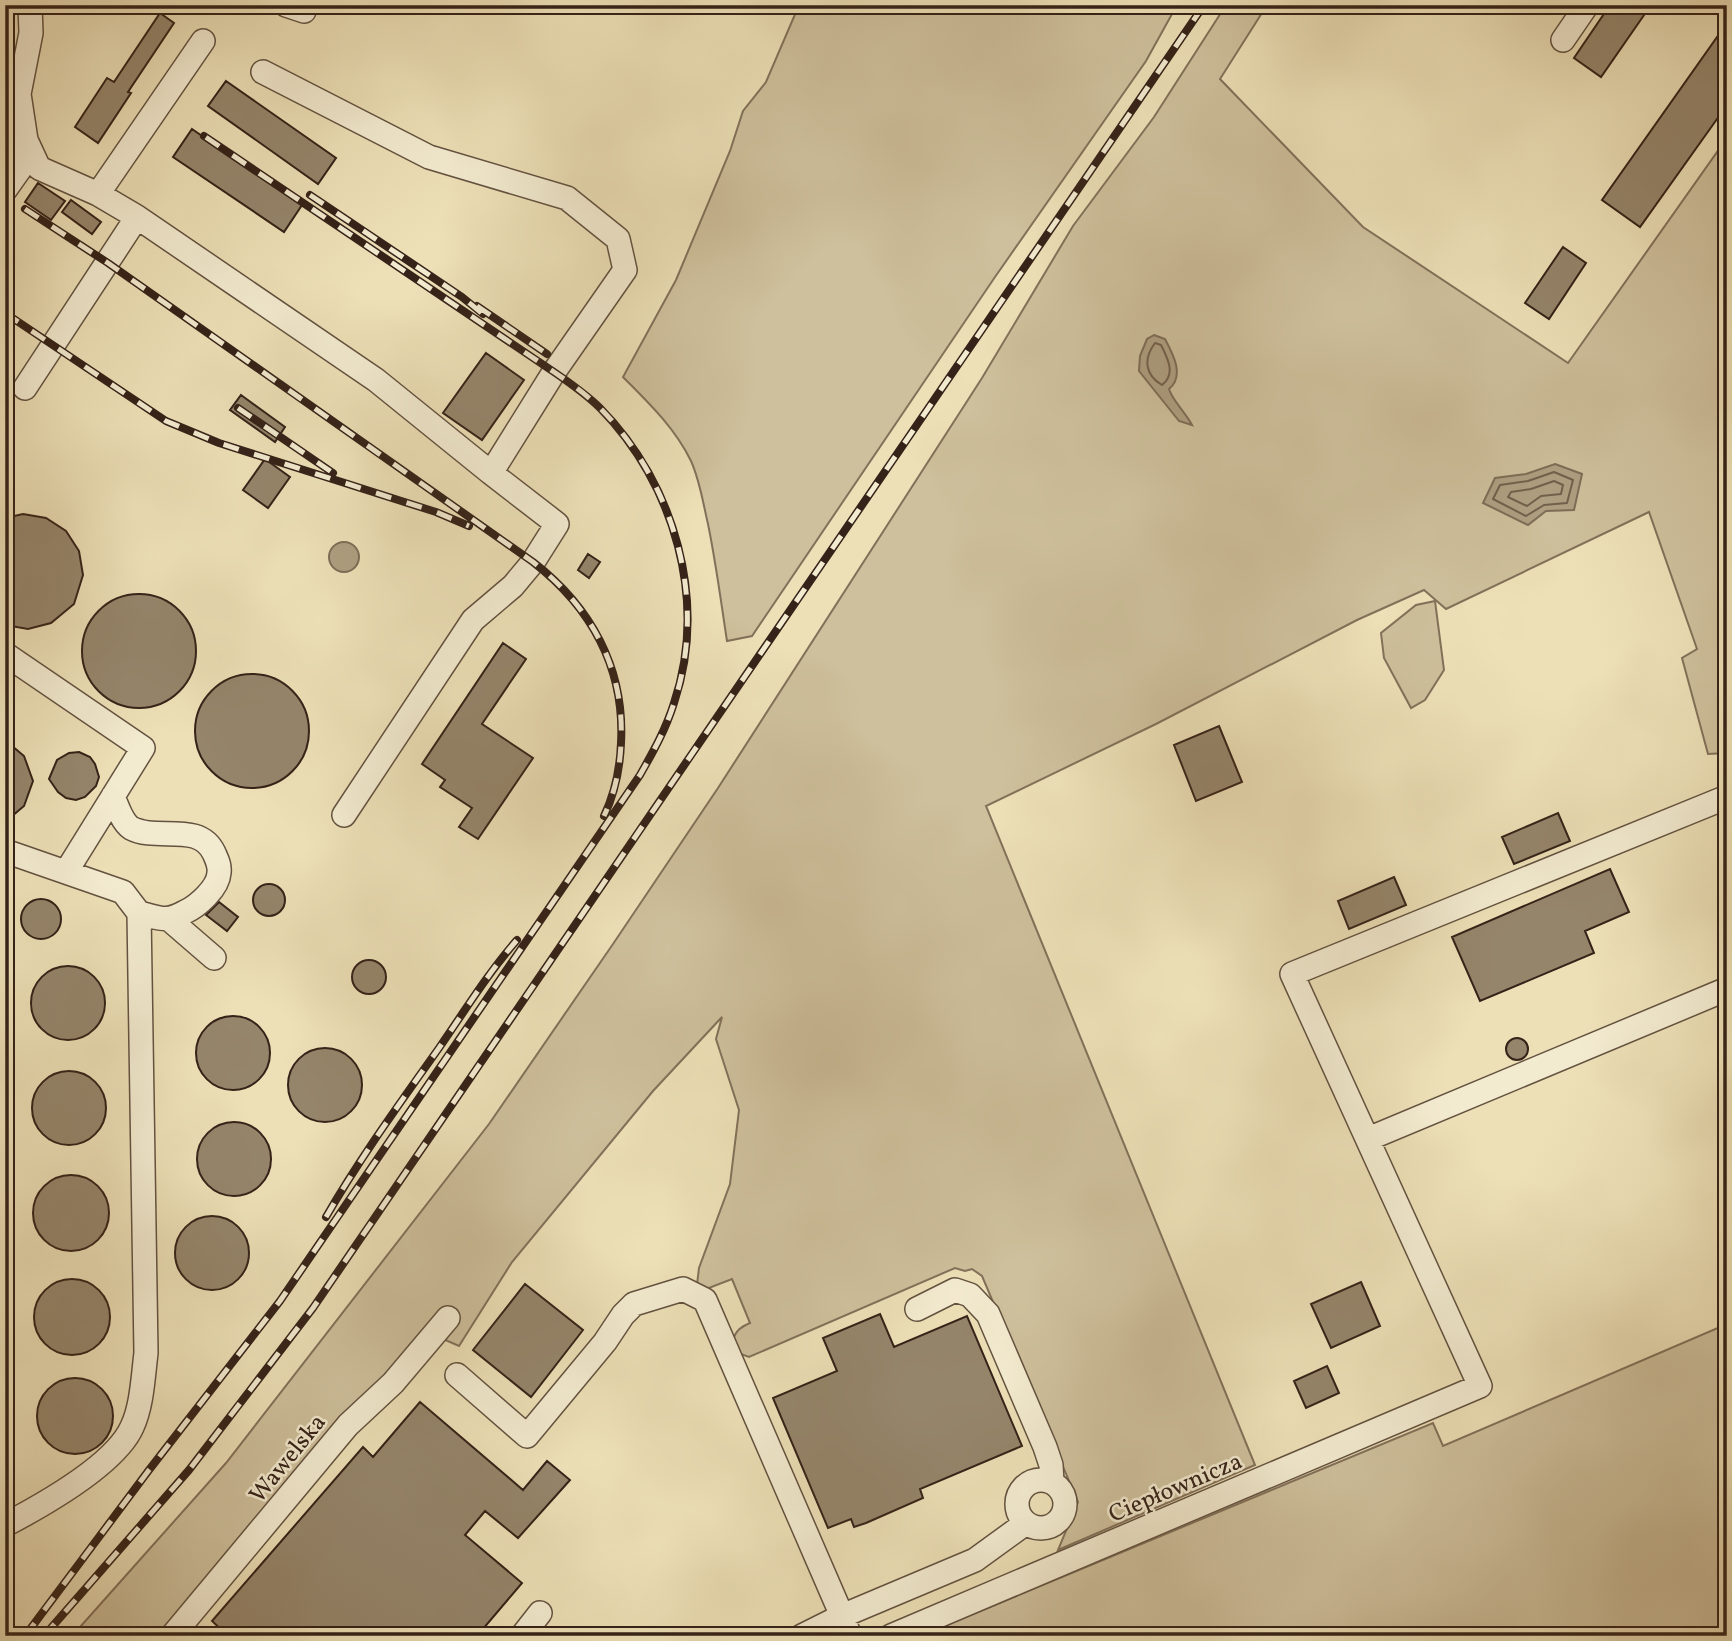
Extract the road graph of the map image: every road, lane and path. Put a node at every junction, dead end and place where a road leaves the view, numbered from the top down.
1 (30, 5) edge
2 (1587, 5) edge
3 (1563, 40) dead end
4 (203, 41) dead end
5 (263, 72) dead end
6 (26, 140) junction
7 (5, 190) edge
8 (98, 194) junction
9 (137, 217) junction
10 (25, 388) dead end
11 (491, 473) junction
12 (5, 654) edge
13 (113, 796) junction
14 (1727, 797) edge
15 (344, 815) dead end
16 (5, 851) edge
17 (66, 872) junction
18 (139, 913) junction
19 (170, 920) junction
20 (214, 958) dead end
21 (1727, 989) edge
22 (1368, 1139) junction
23 (917, 1309) dead end
24 (448, 1318) dead end
25 (457, 1375) dead end
26 (1052, 1482) junction
27 (1026, 1523) junction
28 (5, 1525) edge
29 (540, 1613) dead end
30 (846, 1626) edge
31 (172, 1636) edge
32 (522, 1636) edge
33 (802, 1636) edge
34 (891, 1636) edge

1 - 6 lane
2 - 3 lane
4 - 8 lane
5 - 11 lane
6 - 7 lane
6 - 8 lane
8 - 9 lane
9 - 10 lane
9 - 11 lane
11 - 15 lane
12 - 13 lane
13 - 17 lane
13 - 19 lane
14 - 22 lane
16 - 17 lane
17 - 18 lane
18 - 19 lane
18 - 28 lane
19 - 20 lane
21 - 22 lane
22 - 34 lane, Ciepłownicza
23 - 26 lane
24 - 31 lane, Wawelska
25 - 30 lane
26 - 27 lane
26 - 27 lane
27 - 30 lane
29 - 32 lane
30 - 33 lane

